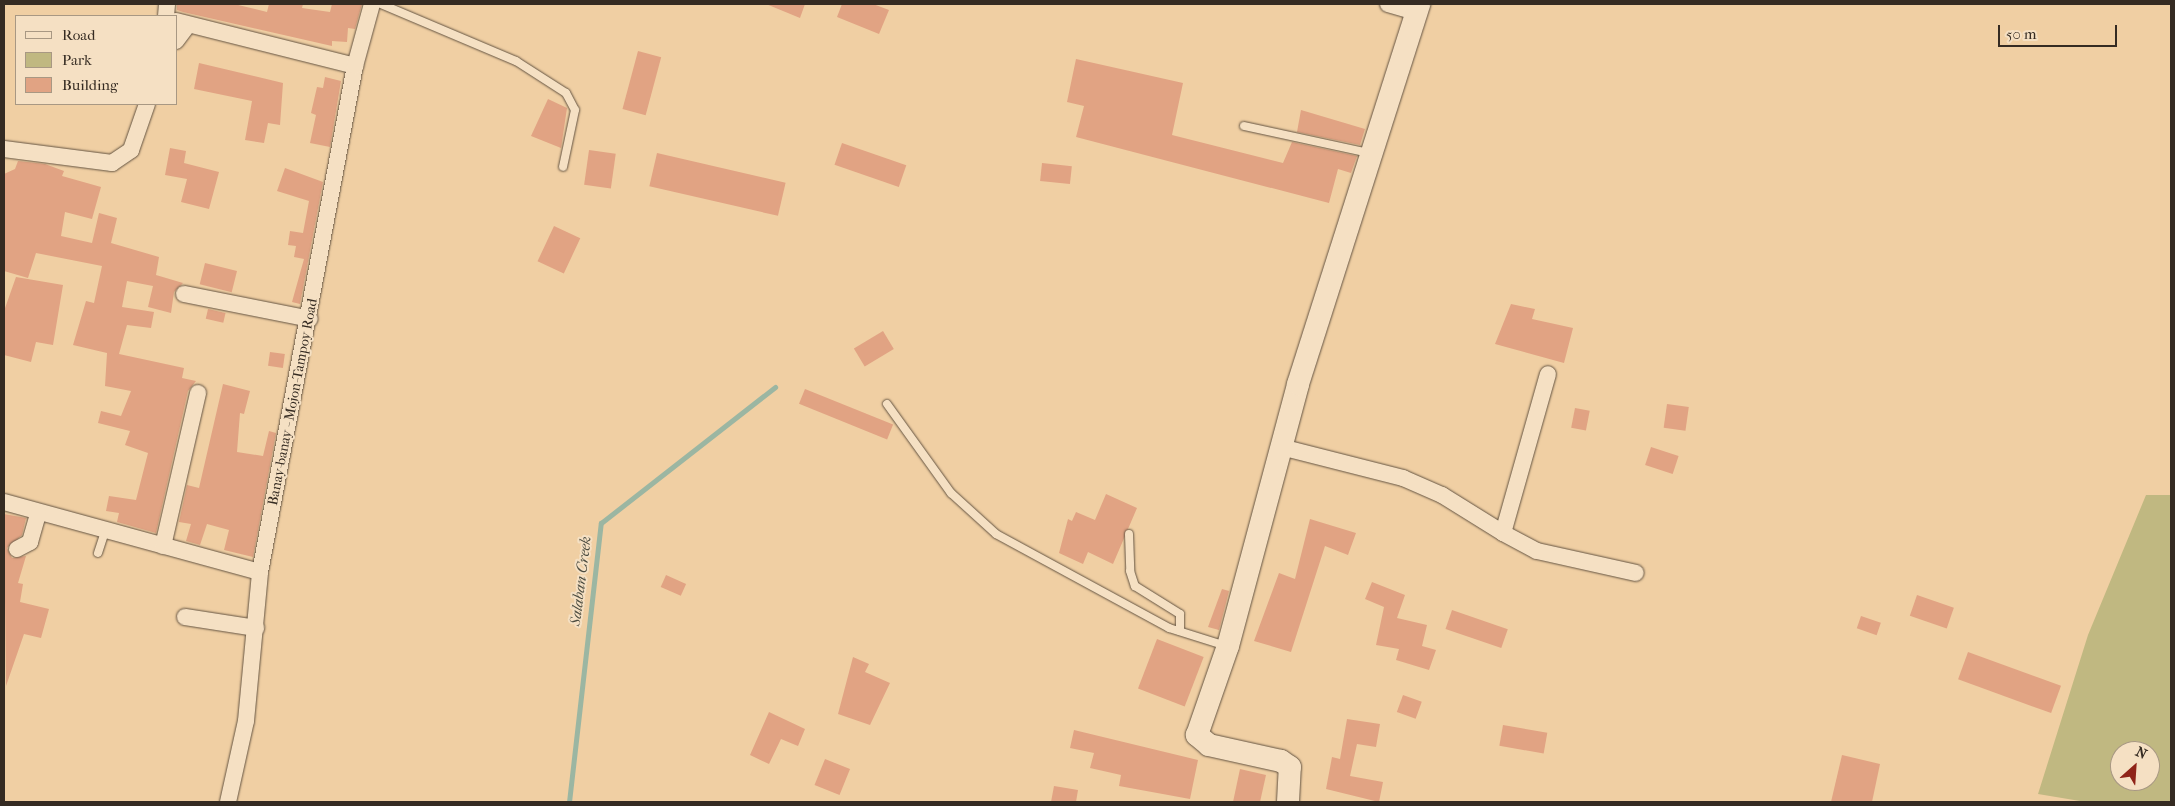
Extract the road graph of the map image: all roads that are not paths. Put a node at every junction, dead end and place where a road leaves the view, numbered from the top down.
1 (372, 4) edge
2 (381, 4) edge
3 (1388, 4) edge
4 (1417, 8) edge
5 (182, 23) edge
6 (178, 35) edge
7 (355, 66) junction
8 (148, 105) edge
9 (1244, 126) dead end
10 (4, 149) edge
11 (1372, 153) junction
12 (564, 167) dead end
13 (184, 294) dead end
14 (310, 319) junction
15 (1548, 374) dead end
16 (198, 393) dead end
17 (887, 404) dead end
18 (1281, 447) junction
19 (4, 502) edge
20 (38, 514) junction
21 (105, 532) junction
22 (1503, 533) junction
23 (1129, 534) dead end
24 (163, 546) junction
25 (17, 549) dead end
26 (98, 553) dead end
27 (260, 572) junction
28 (1636, 573) dead end
29 (185, 617) dead end
30 (256, 628) junction
31 (1180, 631) junction
32 (1228, 646) junction
33 (228, 802) edge
34 (1288, 802) edge

1 - 7 street, Banay-banay - Mojon-Tampoy Road
2 - 12 lane
3 - 4 street
4 - 11 street
5 - 6 street
5 - 7 street
7 - 14 street, Banay-banay - Mojon-Tampoy Road
8 - 10 street
9 - 11 lane
11 - 18 street
13 - 14 street
14 - 27 street, Banay-banay - Mojon-Tampoy Road
15 - 22 street
16 - 24 street
17 - 31 lane
18 - 22 street
18 - 32 street
19 - 20 street
20 - 21 street
20 - 25 street
21 - 24 street
21 - 26 lane
22 - 28 street
23 - 31 lane
24 - 27 street
27 - 30 street, Banay-banay - Mojon-Tampoy Road
29 - 30 street
30 - 33 street, Banay-banay - Mojon-Tampoy Road
31 - 32 lane
32 - 34 street

